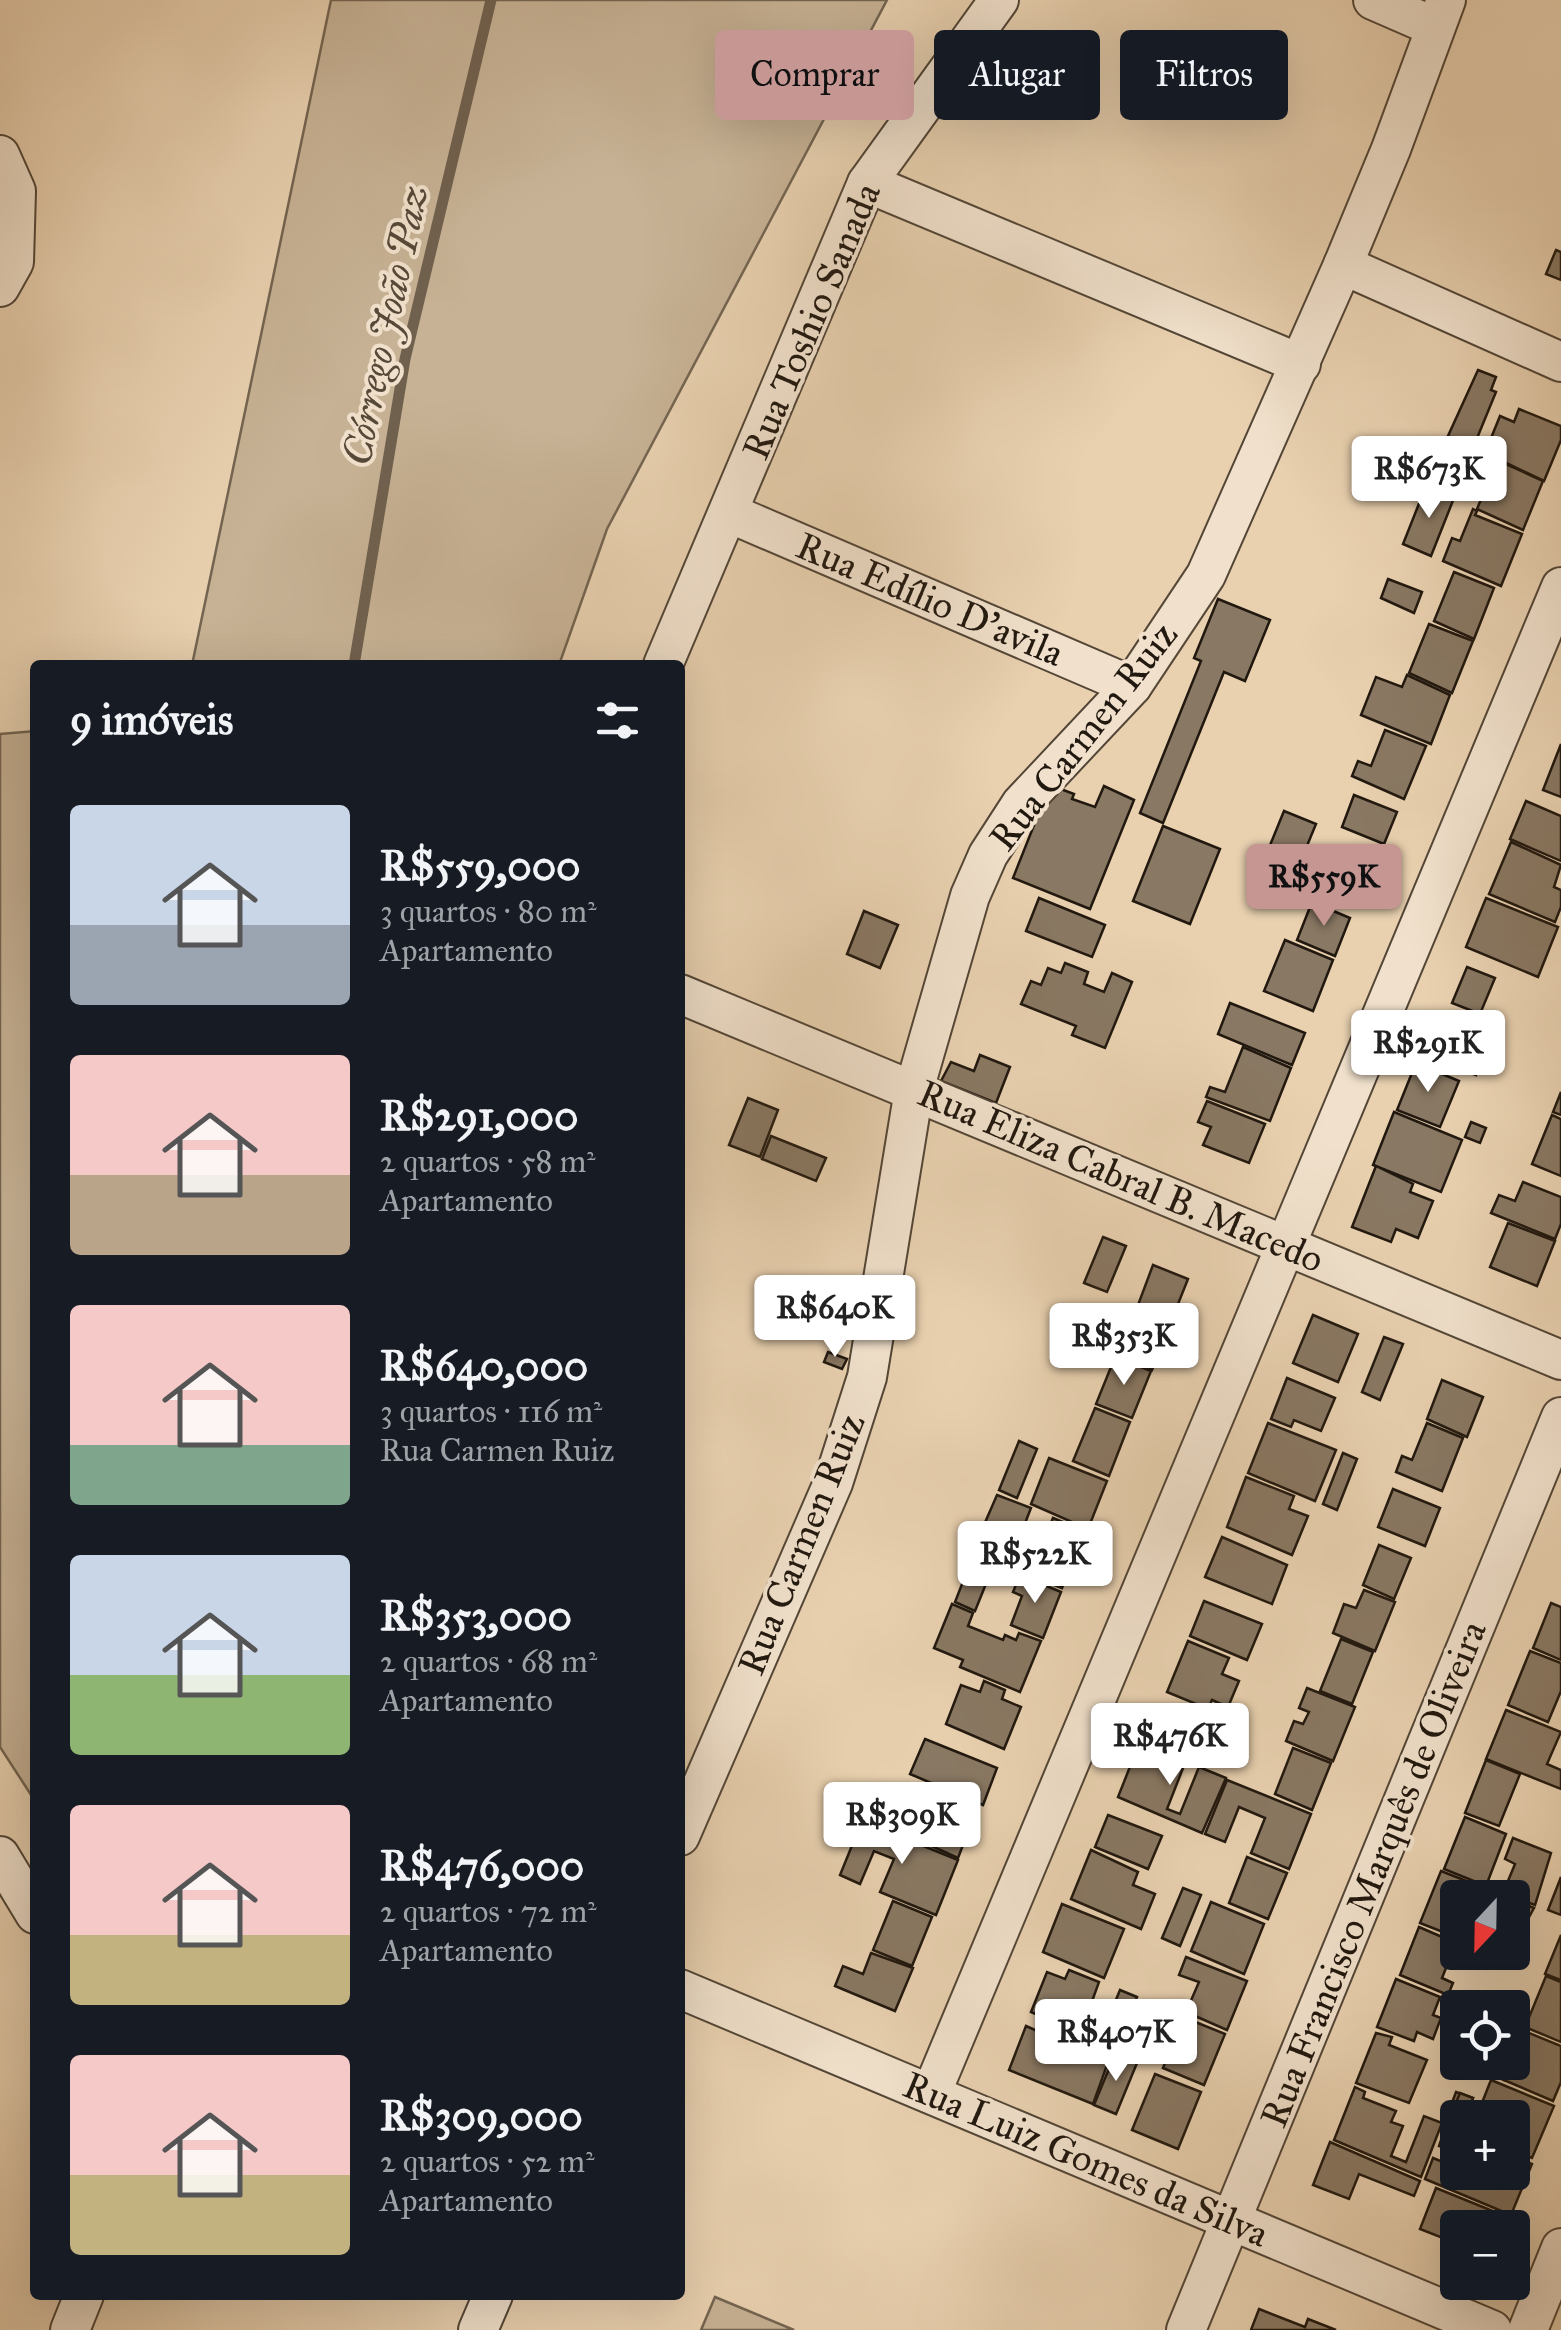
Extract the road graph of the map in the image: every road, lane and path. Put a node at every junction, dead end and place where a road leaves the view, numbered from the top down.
1 (999, 0) edge
2 (1373, 0) edge
3 (1441, 13) edge
4 (0, 155) edge
5 (867, 183) junction
6 (1343, 266) junction
7 (0, 287) edge
8 (1561, 362) edge
9 (1300, 364) junction
10 (729, 513) junction
11 (1561, 587) edge
12 (665, 660) edge
13 (1132, 686) junction
14 (685, 996) edge
15 (914, 1090) junction
16 (1287, 1245) junction
17 (1561, 1360) edge
18 (1561, 1418) edge
19 (687, 1790) edge
20 (0, 1856) edge
21 (30, 1906) edge
22 (685, 1991) edge
23 (931, 2094) junction
24 (1230, 2220) junction
25 (1561, 2248) edge
26 (82, 2300) edge
27 (490, 2300) edge
28 (70, 2330) edge
29 (478, 2330) edge
30 (1186, 2330) edge
31 (1492, 2330) edge
32 (1528, 2330) edge

1 - 5 street, Rua Toshio Sanada
2 - 3 street
3 - 6 street, Rua Carmen Ruiz
4 - 7 street
5 - 9 street
5 - 10 street, Rua Toshio Sanada
6 - 8 street
6 - 9 street, Rua Carmen Ruiz
9 - 13 street, Rua Carmen Ruiz
10 - 12 street, Rua Toshio Sanada
10 - 13 street, Rua Edílio D'avila
11 - 16 street
13 - 15 street, Rua Carmen Ruiz
14 - 15 street, Rua Eliza Cabral B. Macedo
15 - 16 street, Rua Eliza Cabral B. Macedo
15 - 19 street, Rua Carmen Ruiz
16 - 17 street, Rua Eliza Cabral B. Macedo
16 - 23 street
18 - 24 street, Rua Francisco Marquês de Oliveira
20 - 21 street
22 - 23 street, Rua Luiz Gomes da Silva
23 - 24 street, Rua Luiz Gomes da Silva
24 - 30 street, Rua Francisco Marquês de Oliveira
24 - 31 street, Rua Luiz Gomes da Silva
25 - 32 street
26 - 28 street
27 - 29 street

